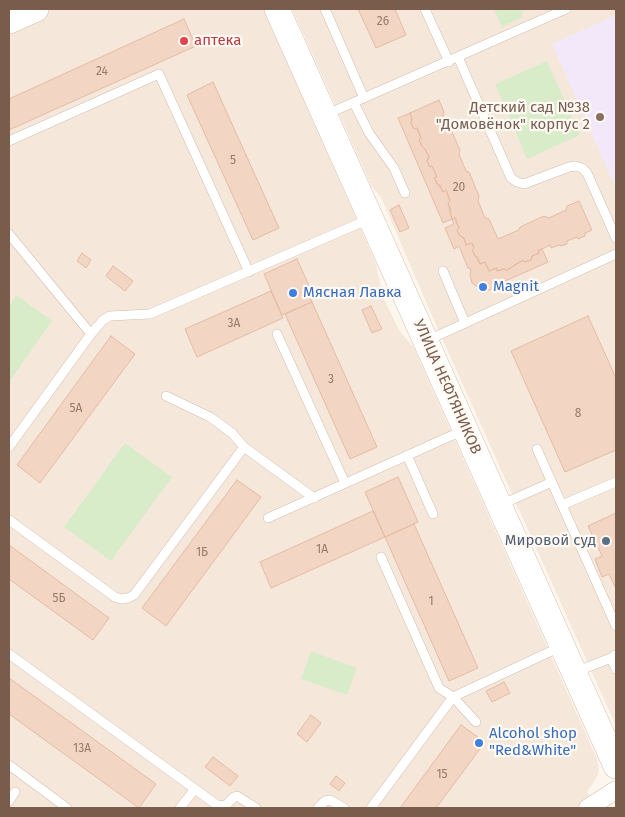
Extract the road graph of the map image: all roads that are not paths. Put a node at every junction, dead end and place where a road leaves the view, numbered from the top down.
1 (36, 9) edge
2 (277, 9) edge
3 (325, 9) edge
4 (426, 9) edge
5 (566, 9) edge
6 (9, 21) edge
7 (458, 57) junction
8 (449, 62) junction
9 (364, 98) junction
10 (354, 103) junction
11 (325, 116) junction
12 (9, 141) edge
13 (405, 193) dead end
14 (372, 218) junction
15 (613, 223) edge
16 (9, 234) edge
17 (616, 238) edge
18 (616, 254) edge
19 (443, 271) dead end
20 (249, 272) junction
21 (465, 323) junction
22 (91, 334) junction
23 (277, 334) dead end
24 (426, 341) junction
25 (166, 396) dead end
26 (465, 429) junction
27 (9, 446) edge
28 (244, 447) junction
29 (537, 449) dead end
30 (407, 456) junction
31 (552, 482) junction
32 (616, 482) edge
33 (345, 483) junction
34 (314, 498) junction
35 (499, 505) junction
36 (562, 506) junction
37 (433, 514) dead end
38 (268, 518) dead end
39 (9, 520) edge
40 (381, 557) dead end
41 (616, 626) edge
42 (563, 646) junction
43 (9, 654) edge
44 (614, 656) edge
45 (616, 669) edge
46 (574, 672) junction
47 (453, 697) junction
48 (476, 722) dead end
49 (9, 765) edge
50 (616, 766) edge
51 (195, 789) junction
52 (616, 790) edge
53 (16, 792) dead end
54 (9, 801) edge
55 (67, 808) edge
56 (180, 808) edge
57 (256, 808) edge
58 (318, 808) edge
59 (344, 808) edge
60 (371, 808) edge
61 (588, 808) edge

1 - 6 main road
2 - 11 main road, УЛИЦА НЕФТЯНИКОВ
3 - 9 lane
4 - 8 lane
5 - 7 lane
7 - 8 lane
7 - 15 lane
8 - 9 lane
9 - 10 lane
10 - 11 lane
10 - 13 lane
11 - 14 main road, УЛИЦА НЕФТЯНИКОВ
12 - 20 lane
14 - 20 lane
14 - 24 main road, УЛИЦА НЕФТЯНИКОВ
15 - 17 lane
16 - 22 lane
18 - 21 lane
19 - 21 lane
20 - 22 lane
21 - 24 lane
22 - 27 lane
23 - 33 lane
24 - 26 main road, УЛИЦА НЕФТЯНИКОВ
25 - 28 lane
26 - 30 lane
26 - 35 main road, УЛИЦА НЕФТЯНИКОВ
28 - 34 lane
28 - 39 lane
29 - 31 lane
30 - 33 lane
30 - 37 lane
31 - 35 lane
31 - 36 lane
32 - 36 lane
33 - 34 lane
34 - 38 lane
35 - 42 main road, УЛИЦА НЕФТЯНИКОВ
36 - 41 lane
40 - 47 lane
42 - 46 main road, УЛИЦА НЕФТЯНИКОВ
42 - 47 lane
43 - 51 lane
44 - 45 lane
44 - 46 lane
46 - 50 main road, УЛИЦА НЕФТЯНИКОВ
47 - 48 lane
47 - 60 lane
49 - 55 lane
51 - 56 lane
51 - 57 lane
52 - 61 street
53 - 54 lane
58 - 59 lane

